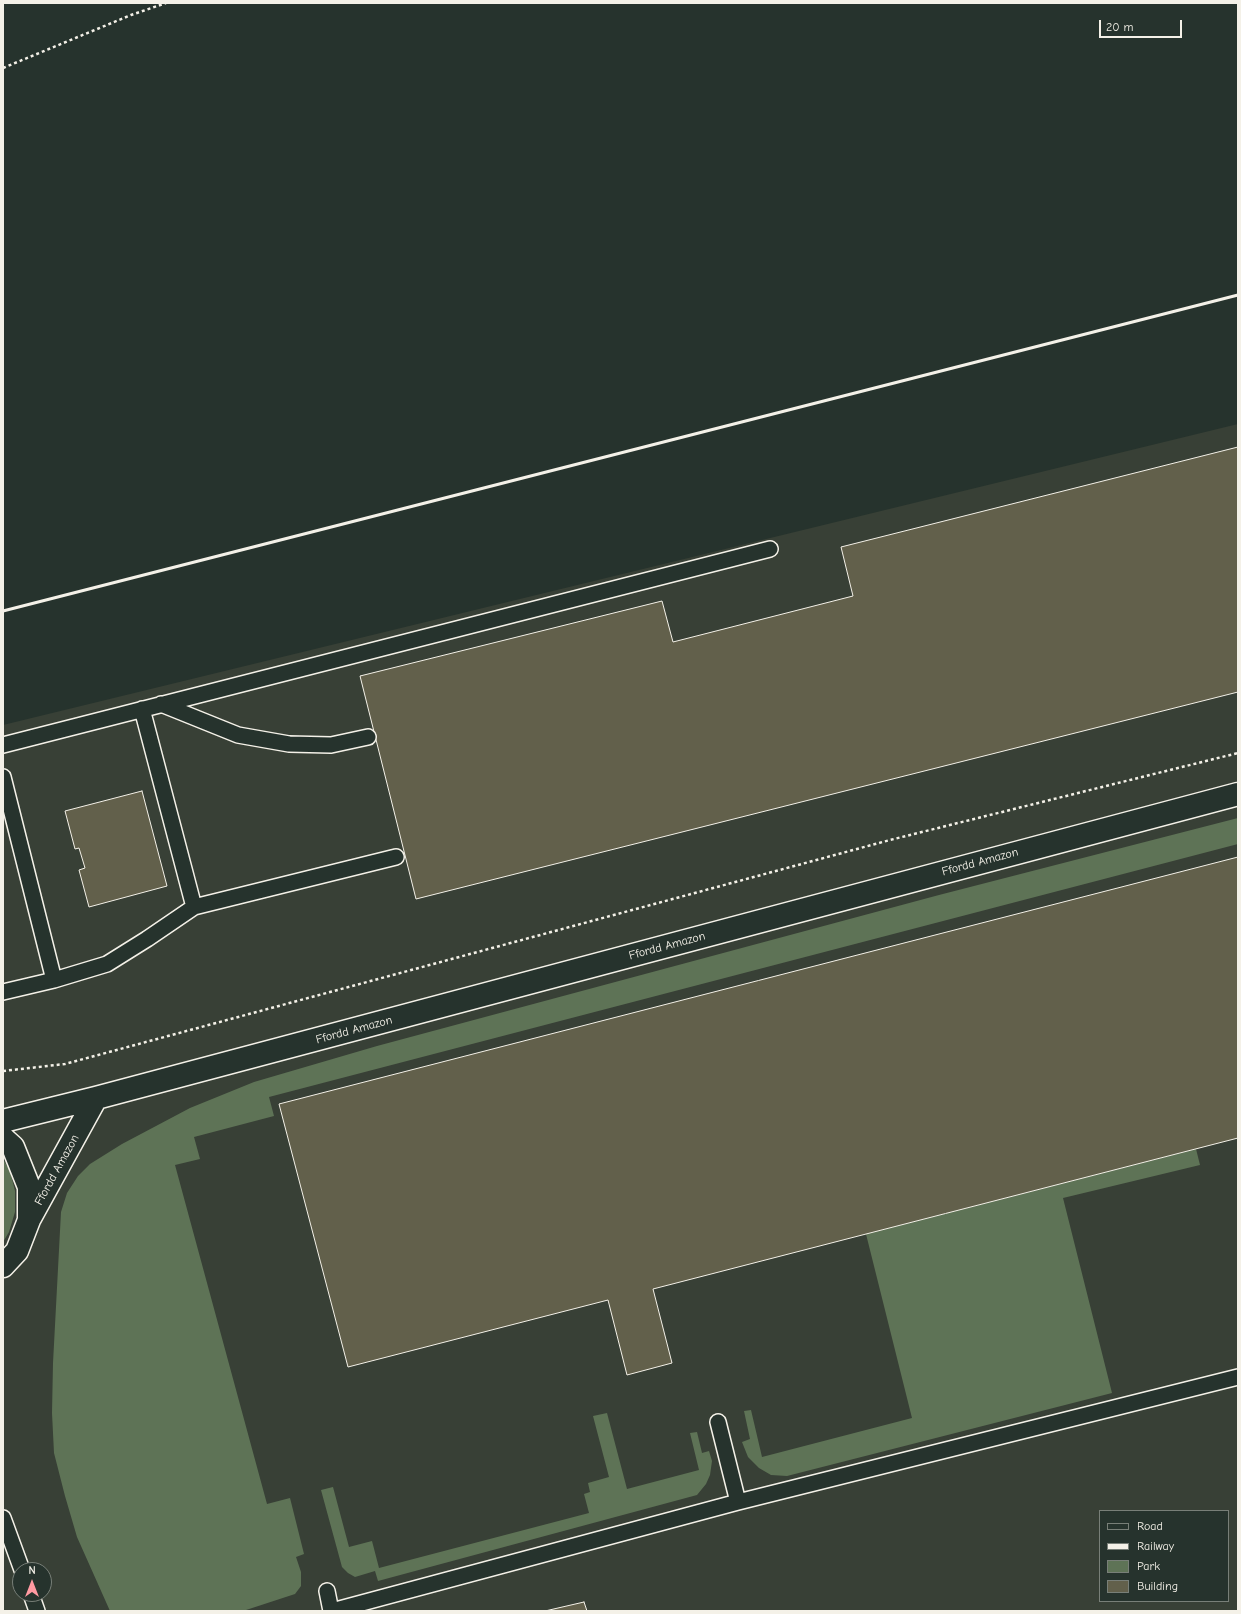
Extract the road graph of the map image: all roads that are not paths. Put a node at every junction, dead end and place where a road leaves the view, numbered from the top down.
1 (770, 549) dead end
2 (161, 704) junction
3 (142, 709) junction
4 (368, 737) dead end
5 (3, 745) edge
6 (3, 777) edge
7 (1238, 794) edge
8 (396, 857) dead end
9 (194, 907) junction
10 (54, 980) junction
11 (3, 992) edge
12 (96, 1098) junction
13 (3, 1121) edge
14 (3, 1138) edge
15 (29, 1220) junction
16 (3, 1266) edge
17 (1238, 1377) edge
18 (718, 1422) dead end
19 (738, 1502) junction
20 (3, 1518) edge
21 (19, 1562) edge
22 (327, 1591) dead end
23 (331, 1611) edge

1 - 2 lane
2 - 3 lane
2 - 4 lane
3 - 5 lane
3 - 9 lane
6 - 10 lane
7 - 12 street, Ffordd Amazon
8 - 9 lane
9 - 10 lane
10 - 11 lane
12 - 13 street, Ffordd Amazon
12 - 15 street, Ffordd Amazon
14 - 15 street
15 - 16 street
17 - 19 lane
18 - 19 lane
19 - 23 lane
20 - 21 lane
22 - 23 lane

